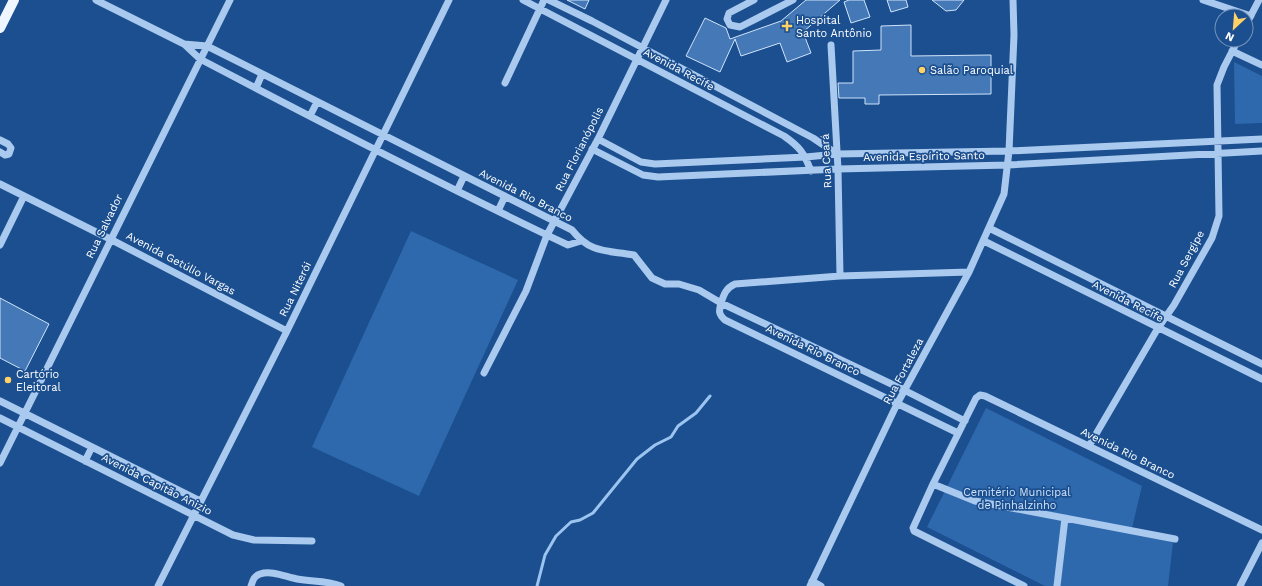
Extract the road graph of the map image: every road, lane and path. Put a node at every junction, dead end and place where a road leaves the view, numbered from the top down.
1 (14, 0) edge
2 (96, 0) edge
3 (230, 0) edge
4 (448, 0) edge
5 (524, 0) edge
6 (544, 0) edge
7 (549, 0) edge
8 (666, 0) edge
9 (754, 0) edge
10 (793, 0) edge
11 (1013, 0) edge
12 (1203, 0) edge
13 (1259, 0) edge
14 (540, 8) junction
15 (1227, 8) edge
16 (1254, 10) edge
17 (592, 21) junction
18 (0, 28) edge
19 (586, 32) junction
20 (184, 44) junction
21 (831, 45) dead end
22 (207, 46) junction
23 (642, 47) junction
24 (1234, 48) edge
25 (1232, 51) junction
26 (200, 59) junction
27 (637, 59) junction
28 (1262, 65) edge
29 (262, 74) junction
30 (704, 80) junction
31 (505, 83) dead end
32 (256, 88) junction
33 (698, 91) junction
34 (317, 102) junction
35 (310, 116) junction
36 (382, 135) junction
37 (598, 138) junction
38 (1262, 139) edge
39 (0, 140) edge
40 (1218, 141) junction
41 (1114, 146) junction
42 (592, 149) junction
43 (375, 150) junction
44 (1010, 151) junction
45 (1262, 151) edge
46 (0, 152) edge
47 (912, 153) junction
48 (1219, 153) junction
49 (837, 154) junction
50 (806, 157) junction
51 (1114, 159) junction
52 (1008, 165) junction
53 (912, 167) junction
54 (838, 169) junction
55 (811, 171) junction
56 (464, 176) junction
57 (0, 184) edge
58 (457, 191) junction
59 (24, 196) junction
60 (505, 196) junction
61 (498, 211) junction
62 (554, 221) junction
63 (989, 228) junction
64 (547, 235) junction
65 (110, 239) junction
66 (581, 241) junction
67 (984, 241) junction
68 (0, 245) edge
69 (969, 272) junction
70 (840, 276) junction
71 (721, 303) junction
72 (1166, 317) junction
73 (1158, 328) junction
74 (287, 331) junction
75 (1219, 343) junction
76 (807, 344) junction
77 (1213, 355) junction
78 (801, 357) junction
79 (1262, 364) edge
80 (852, 365) junction
81 (484, 373) dead end
82 (845, 378) junction
83 (1262, 379) edge
84 (904, 390) junction
85 (0, 401) edge
86 (897, 404) junction
87 (25, 413) junction
88 (0, 418) edge
89 (965, 421) junction
90 (18, 427) junction
91 (958, 433) junction
92 (1089, 446) junction
93 (92, 447) junction
94 (85, 460) junction
95 (0, 463) edge
96 (136, 469) junction
97 (130, 483) junction
98 (933, 484) junction
99 (200, 502) junction
100 (194, 514) junction
101 (1065, 518) junction
102 (1262, 530) edge
103 (1176, 539) dead end
104 (312, 541) dead end
105 (1262, 543) edge
106 (811, 584) edge
107 (158, 586) edge
108 (251, 586) edge
109 (341, 586) edge
110 (821, 586) edge
111 (1023, 586) edge
112 (1057, 586) edge
113 (1240, 586) edge

1 - 18 main road
2 - 20 street, Avenida Rio Branco
3 - 22 street, Rua Salvador
4 - 36 street, Rua Niterói
5 - 14 street, Avenida Recife
6 - 14 street
7 - 17 street, Avenida Recife
8 - 23 street, Rua Florianópolis
9 - 10 street
11 - 44 street, Rua Fortaleza
12 - 15 street
13 - 16 street
14 - 19 street, Avenida Recife
14 - 31 street
17 - 19 street
17 - 23 street, Avenida Recife
19 - 27 street, Avenida Recife
20 - 22 street, Avenida Rio Branco
20 - 26 street, Avenida Rio Branco
21 - 49 street, Rua Ceará
22 - 26 street, Rua Salvador
22 - 29 street, Avenida Rio Branco
23 - 27 street, Rua Florianópolis
23 - 30 street, Avenida Recife
24 - 25 street, Rua Sergipe
25 - 28 street
25 - 40 street, Rua Sergipe
26 - 32 street, Avenida Rio Branco
26 - 65 street, Rua Salvador
27 - 33 street, Avenida Recife
27 - 37 street, Rua Florianópolis
29 - 32 street
29 - 34 street, Avenida Rio Branco
30 - 33 street
30 - 49 street, Avenida Recife
32 - 35 street, Avenida Rio Branco
33 - 50 street, Avenida Recife
34 - 35 street
34 - 36 street, Avenida Rio Branco
35 - 43 street, Avenida Rio Branco
36 - 43 street, Rua Niterói
36 - 56 street, Avenida Rio Branco
37 - 42 street, Rua Florianópolis
37 - 50 street, Avenida Espírito Santo
38 - 40 street, Avenida Espírito Santo
39 - 46 street
40 - 41 street, Avenida Espírito Santo
40 - 48 street, Rua Sergipe
41 - 44 street, Avenida Espírito Santo
41 - 51 street
42 - 55 street, Avenida Espírito Santo
42 - 62 street, Rua Florianópolis
43 - 58 street, Avenida Rio Branco
43 - 74 street, Rua Niterói
44 - 47 street, Avenida Espírito Santo
44 - 52 street, Rua Fortaleza
45 - 48 street, Avenida Espírito Santo
47 - 49 street, Avenida Espírito Santo
47 - 53 street
48 - 51 street, Avenida Espírito Santo
48 - 72 street, Rua Sergipe
49 - 50 street, Avenida Espírito Santo
49 - 54 street, Rua Ceará
50 - 55 street, Avenida Recife
51 - 52 street, Avenida Espírito Santo
52 - 53 street, Avenida Espírito Santo
52 - 63 street, Rua Fortaleza
53 - 54 street, Avenida Espírito Santo
54 - 55 street, Avenida Espírito Santo
54 - 70 street, Rua Ceará
56 - 58 street
56 - 60 street, Avenida Rio Branco
57 - 59 street, Avenida Getúlio Vargas
58 - 61 street, Avenida Rio Branco
59 - 65 street, Avenida Getúlio Vargas
59 - 68 street
60 - 61 street
60 - 62 street, Avenida Rio Branco
61 - 64 street, Avenida Rio Branco
62 - 64 street, Rua Florianópolis
62 - 66 street, Avenida Rio Branco
63 - 67 street, Rua Fortaleza
63 - 72 street, Avenida Recife
64 - 66 street, Avenida Rio Branco
64 - 81 street, Rua Florianópolis
65 - 74 street, Avenida Getúlio Vargas
65 - 87 street, Rua Salvador
66 - 71 street
67 - 69 street, Rua Fortaleza
67 - 73 street, Avenida Recife
69 - 70 street
69 - 84 street, Rua Fortaleza
70 - 71 street
71 - 76 street, Avenida Rio Branco
71 - 78 street, Avenida Rio Branco
72 - 73 street, Rua Sergipe
72 - 75 street, Avenida Recife
73 - 77 street, Avenida Recife
73 - 92 street, Rua Sergipe
74 - 99 street, Rua Niterói
75 - 77 street
75 - 79 street, Avenida Recife
76 - 78 street
76 - 80 street, Avenida Rio Branco
77 - 83 street, Avenida Recife
78 - 82 street, Avenida Rio Branco
80 - 82 street
80 - 84 street, Avenida Rio Branco
82 - 86 street, Avenida Rio Branco
84 - 86 street, Rua Fortaleza
84 - 89 street, Avenida Rio Branco
85 - 87 street, Avenida Capitão Anizio
86 - 91 street, Avenida Rio Branco
86 - 106 street, Rua Fortaleza
87 - 90 street, Rua Salvador
87 - 93 street, Avenida Capitão Anizio
88 - 90 street, Avenida Capitão Anizio
89 - 91 street
89 - 92 street, Avenida Rio Branco
90 - 94 street, Avenida Capitão Anizio
90 - 95 street, Rua Salvador
91 - 98 street
92 - 102 street, Avenida Rio Branco
93 - 94 street
93 - 96 street, Avenida Capitão Anizio
94 - 97 street, Avenida Capitão Anizio
96 - 97 street
96 - 99 street, Avenida Capitão Anizio
97 - 100 street, Avenida Capitão Anizio
98 - 101 street
98 - 111 street
99 - 100 street, Rua Niterói
100 - 104 street, Avenida Capitão Anizio
100 - 107 street, Rua Niterói
101 - 103 street
101 - 112 street
105 - 113 street
106 - 110 street
108 - 109 street

